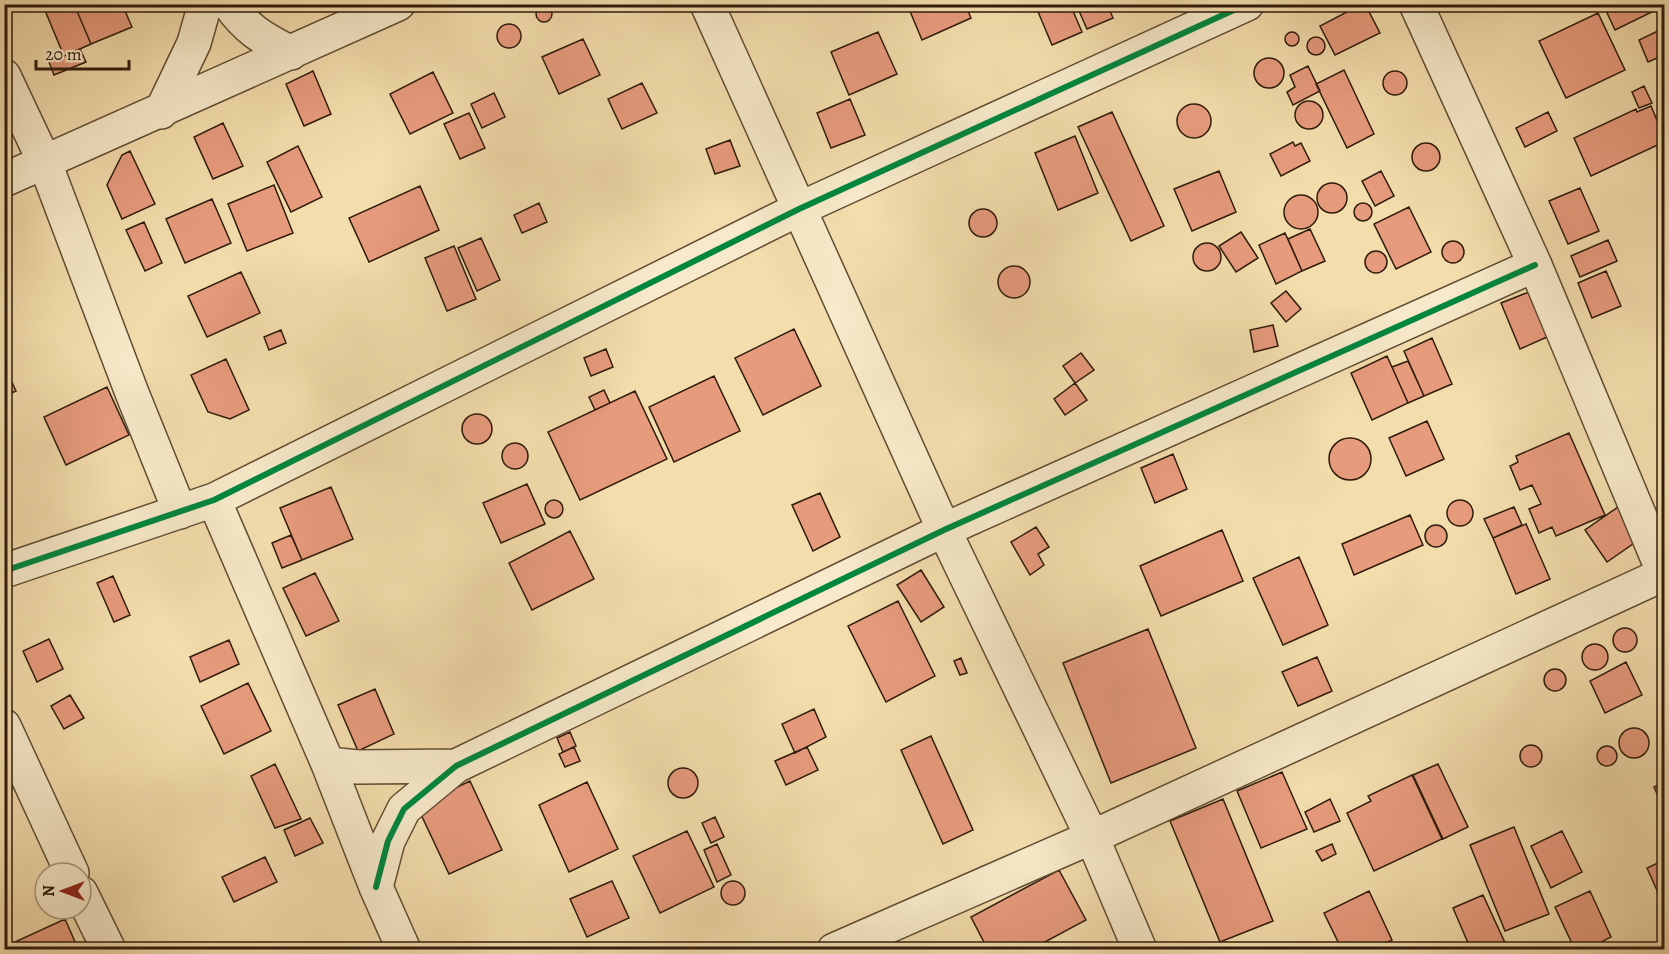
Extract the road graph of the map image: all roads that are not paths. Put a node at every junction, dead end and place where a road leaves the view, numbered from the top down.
1 (205, 4) edge
2 (229, 4) edge
3 (398, 4) edge
4 (707, 4) edge
5 (1248, 4) edge
6 (1416, 4) edge
7 (291, 53) junction
8 (4, 76) edge
9 (161, 112) junction
10 (45, 163) junction
11 (4, 180) edge
12 (799, 209) junction
13 (1535, 265) junction
14 (214, 500) junction
15 (180, 512) junction
16 (944, 530) junction
17 (4, 571) edge
18 (1664, 574) edge
19 (4, 726) edge
20 (328, 764) junction
21 (456, 766) junction
22 (1092, 837) junction
23 (66, 861) edge
24 (376, 886) junction
25 (93, 917) edge
26 (109, 950) edge
27 (404, 950) edge
28 (834, 950) edge
29 (1140, 950) edge

1 - 9 street
2 - 7 street
3 - 7 street
4 - 12 street
5 - 12 street
6 - 13 street
7 - 9 street
8 - 10 street
9 - 10 street
10 - 11 street
10 - 15 street
12 - 14 street
12 - 16 street
13 - 16 street
13 - 18 street
14 - 15 street
14 - 20 street
15 - 17 street
16 - 21 street
16 - 22 street
18 - 22 street
19 - 23 street
20 - 21 street
20 - 24 street
21 - 24 street
22 - 28 street
22 - 29 street
24 - 27 street
25 - 26 street

